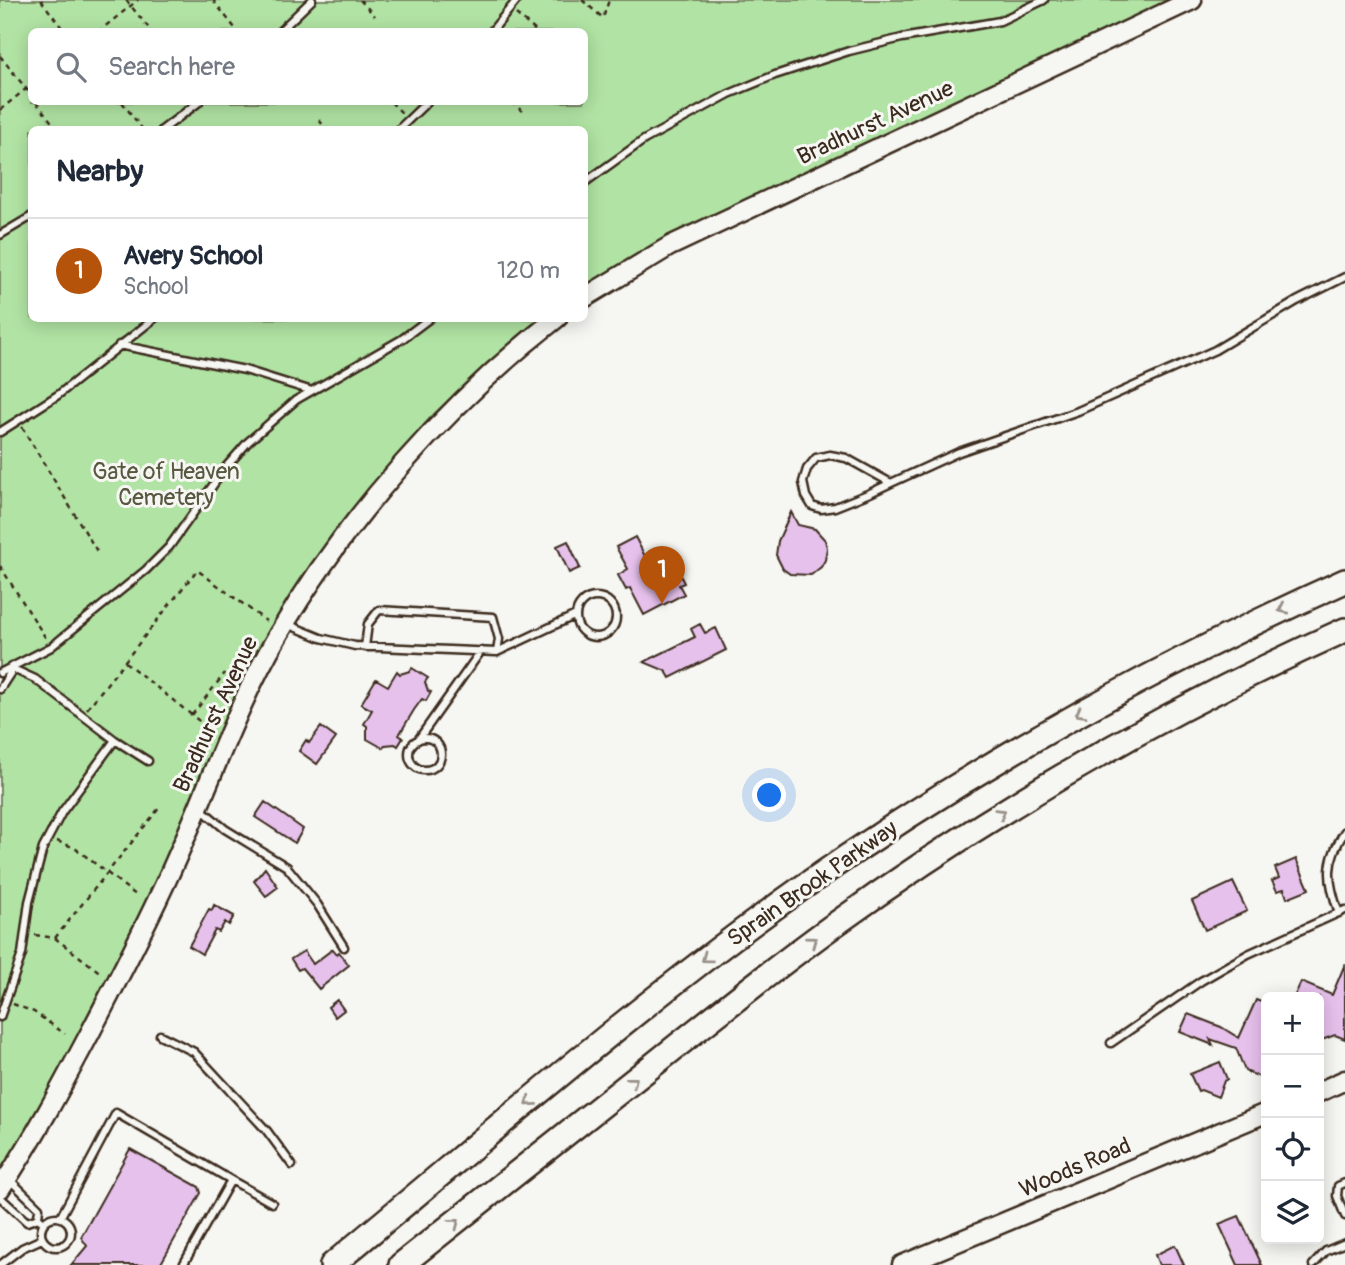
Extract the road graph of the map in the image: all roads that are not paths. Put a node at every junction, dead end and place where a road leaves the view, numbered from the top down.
1 (312, 0) edge
2 (517, 0) edge
3 (1044, 0) edge
4 (1192, 0) edge
5 (283, 28) edge
6 (495, 28) edge
7 (195, 105) edge
8 (424, 105) edge
9 (167, 126) edge
10 (402, 126) edge
11 (588, 180) edge
12 (28, 218) edge
13 (0, 235) edge
14 (1345, 277) edge
15 (588, 296) edge
16 (150, 322) edge
17 (424, 322) edge
18 (551, 322) edge
19 (120, 345) junction
20 (309, 390) junction
21 (0, 432) edge
22 (891, 483) junction
23 (1345, 581) edge
24 (576, 615) junction
25 (285, 624) junction
26 (1345, 629) edge
27 (365, 647) junction
28 (481, 651) junction
29 (496, 652) junction
30 (13, 669) junction
31 (0, 673) edge
32 (0, 689) edge
33 (115, 740) junction
34 (418, 740) junction
35 (148, 761) dead end
36 (199, 807) junction
37 (1345, 831) edge
38 (1342, 912) edge
39 (344, 947) dead end
40 (0, 1017) edge
41 (160, 1035) dead end
42 (1111, 1043) dead end
43 (1345, 1080) edge
44 (1324, 1089) edge
45 (1261, 1116) edge
46 (292, 1165) dead end
47 (231, 1180) junction
48 (4, 1183) edge
49 (1345, 1183) edge
50 (0, 1197) edge
51 (272, 1203) dead end
52 (1345, 1216) edge
53 (60, 1218) junction
54 (41, 1220) junction
55 (42, 1239) junction
56 (1345, 1243) edge
57 (1313, 1264) edge
58 (0, 1265) edge
59 (183, 1265) edge
60 (332, 1265) edge
61 (401, 1265) edge
62 (902, 1265) edge

1 - 5 lane
2 - 6 lane
3 - 11 lane
4 - 15 main road, Bradhurst Avenue
7 - 9 lane
8 - 10 lane
12 - 13 lane
14 - 22 lane
16 - 19 lane
17 - 20 lane
18 - 25 main road, Bradhurst Avenue
19 - 20 lane
19 - 21 lane
20 - 30 lane
22 - 22 lane
23 -> 60 highway, Sprain Brook Parkway
24 - 24 lane
24 - 29 lane
25 - 27 lane
25 - 36 main road, Bradhurst Avenue
61 -> 26 highway, Sprain Brook Parkway
27 - 28 lane
27 - 29 lane
28 - 29 lane
28 - 34 lane
30 - 31 lane
30 - 32 lane
30 - 33 lane
33 - 35 lane
33 - 40 lane
34 - 34 lane
36 - 39 lane
36 - 48 main road, Bradhurst Avenue
37 - 38 lane
38 - 42 lane
41 - 46 lane
43 - 44 main road
45 - 62 main road, Woods Road
47 - 51 lane
47 - 53 lane
47 - 59 lane
48 - 54 lane
49 - 52 lane
50 - 54 lane
53 - 54 lane
53 - 55 lane
54 - 55 lane
55 - 58 lane
56 - 57 lane

